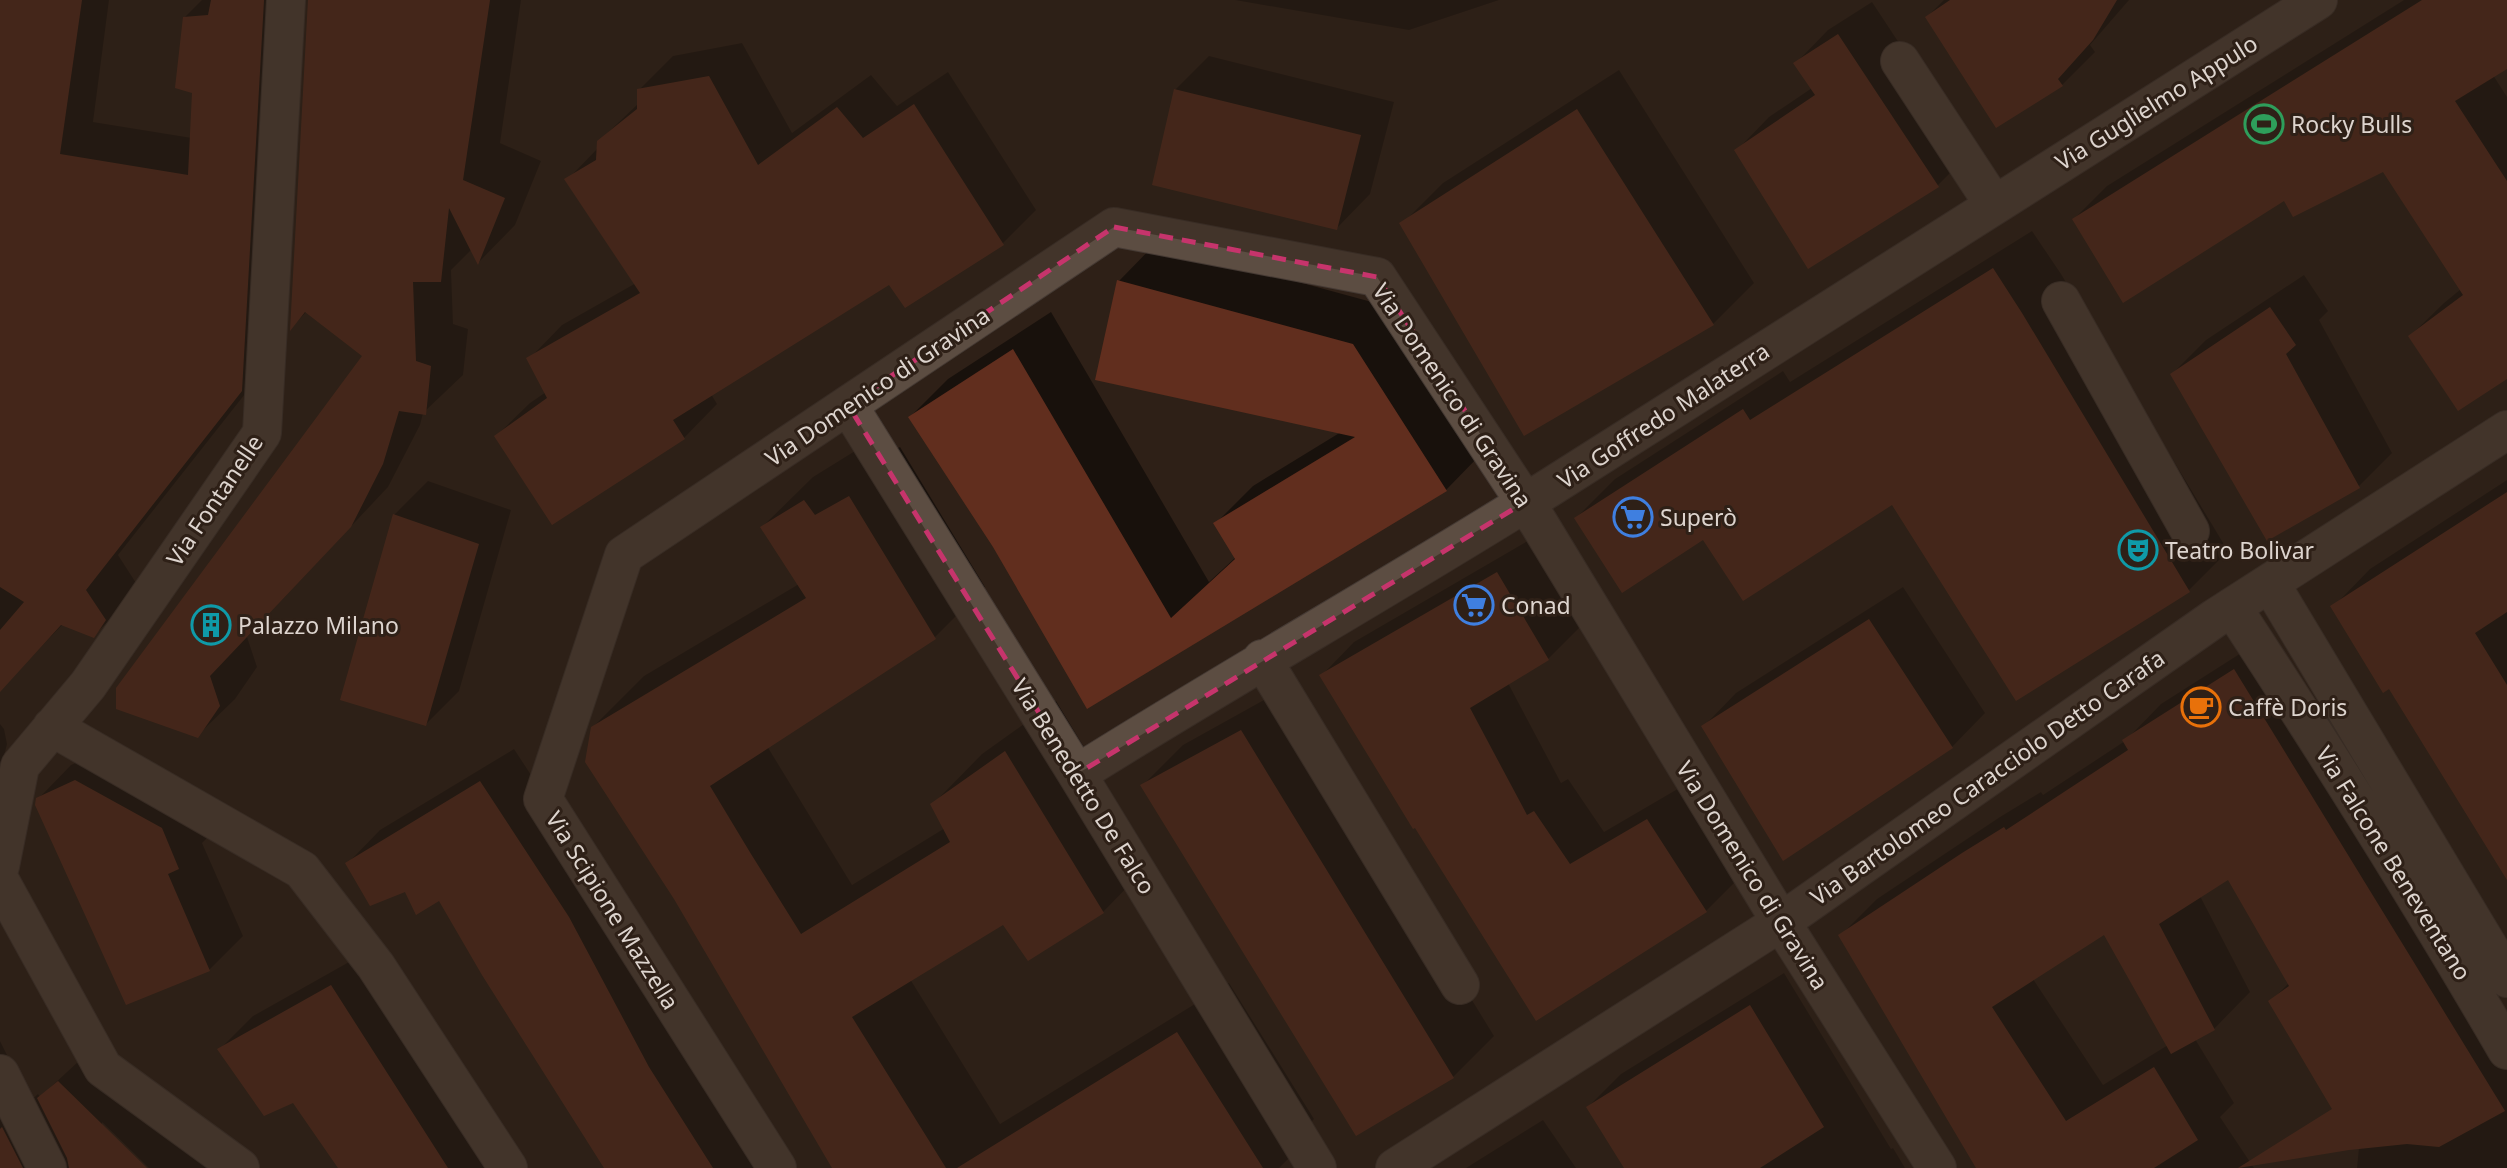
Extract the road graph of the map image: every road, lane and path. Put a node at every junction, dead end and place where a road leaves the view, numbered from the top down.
1 (286, 0) edge
2 (2318, 0) edge
3 (1900, 61) dead end
4 (1993, 203) junction
5 (2061, 301) dead end
6 (848, 405) junction
7 (2507, 430) edge
8 (1525, 502) junction
9 (2190, 531) dead end
10 (624, 555) joint
11 (2270, 583) junction
12 (2232, 607) junction
13 (1262, 659) junction
14 (52, 727) junction
15 (1077, 774) junction
16 (0, 866) edge
17 (0, 881) edge
18 (1780, 922) junction
19 (2507, 978) edge
20 (1460, 985) dead end
21 (2507, 1050) edge
22 (0, 1074) edge
23 (47, 1168) edge
24 (240, 1168) edge
25 (508, 1168) edge
26 (777, 1168) edge
27 (1317, 1168) edge
28 (1395, 1168) edge
29 (1937, 1168) edge

1 - 14 street, Via Fontanelle
2 - 4 street, Via Guglielmo Appulo
3 - 4 street
4 - 8 street, Via Goffredo Malaterra
5 - 9 street
6 - 8 street, Via Domenico di Gravina
6 - 10 street, Via Domenico di Gravina
6 - 15 street, Via Benedetto De Falco
7 - 11 street, Via Bartolomeo Caracciolo Detto Carafa
8 - 13 street, Via Goffredo Malaterra
8 - 18 street, Via Domenico di Gravina
10 - 26 street, Via Scipione Mazzella
11 - 12 street, Via Bartolomeo Caracciolo Detto Carafa
11 - 19 street, Via Falcone Beneventano
12 - 18 street, Via Bartolomeo Caracciolo Detto Carafa
12 - 21 street, Via Falcone Beneventano
13 - 15 street, Via Goffredo Malaterra
13 - 20 street
14 - 16 street, Via Fontanelle
14 - 25 street
15 - 27 street, Via Benedetto De Falco
17 - 24 street
18 - 28 street, Via Bartolomeo Caracciolo Detto Carafa
18 - 29 street, Via Domenico di Gravina
22 - 23 street

